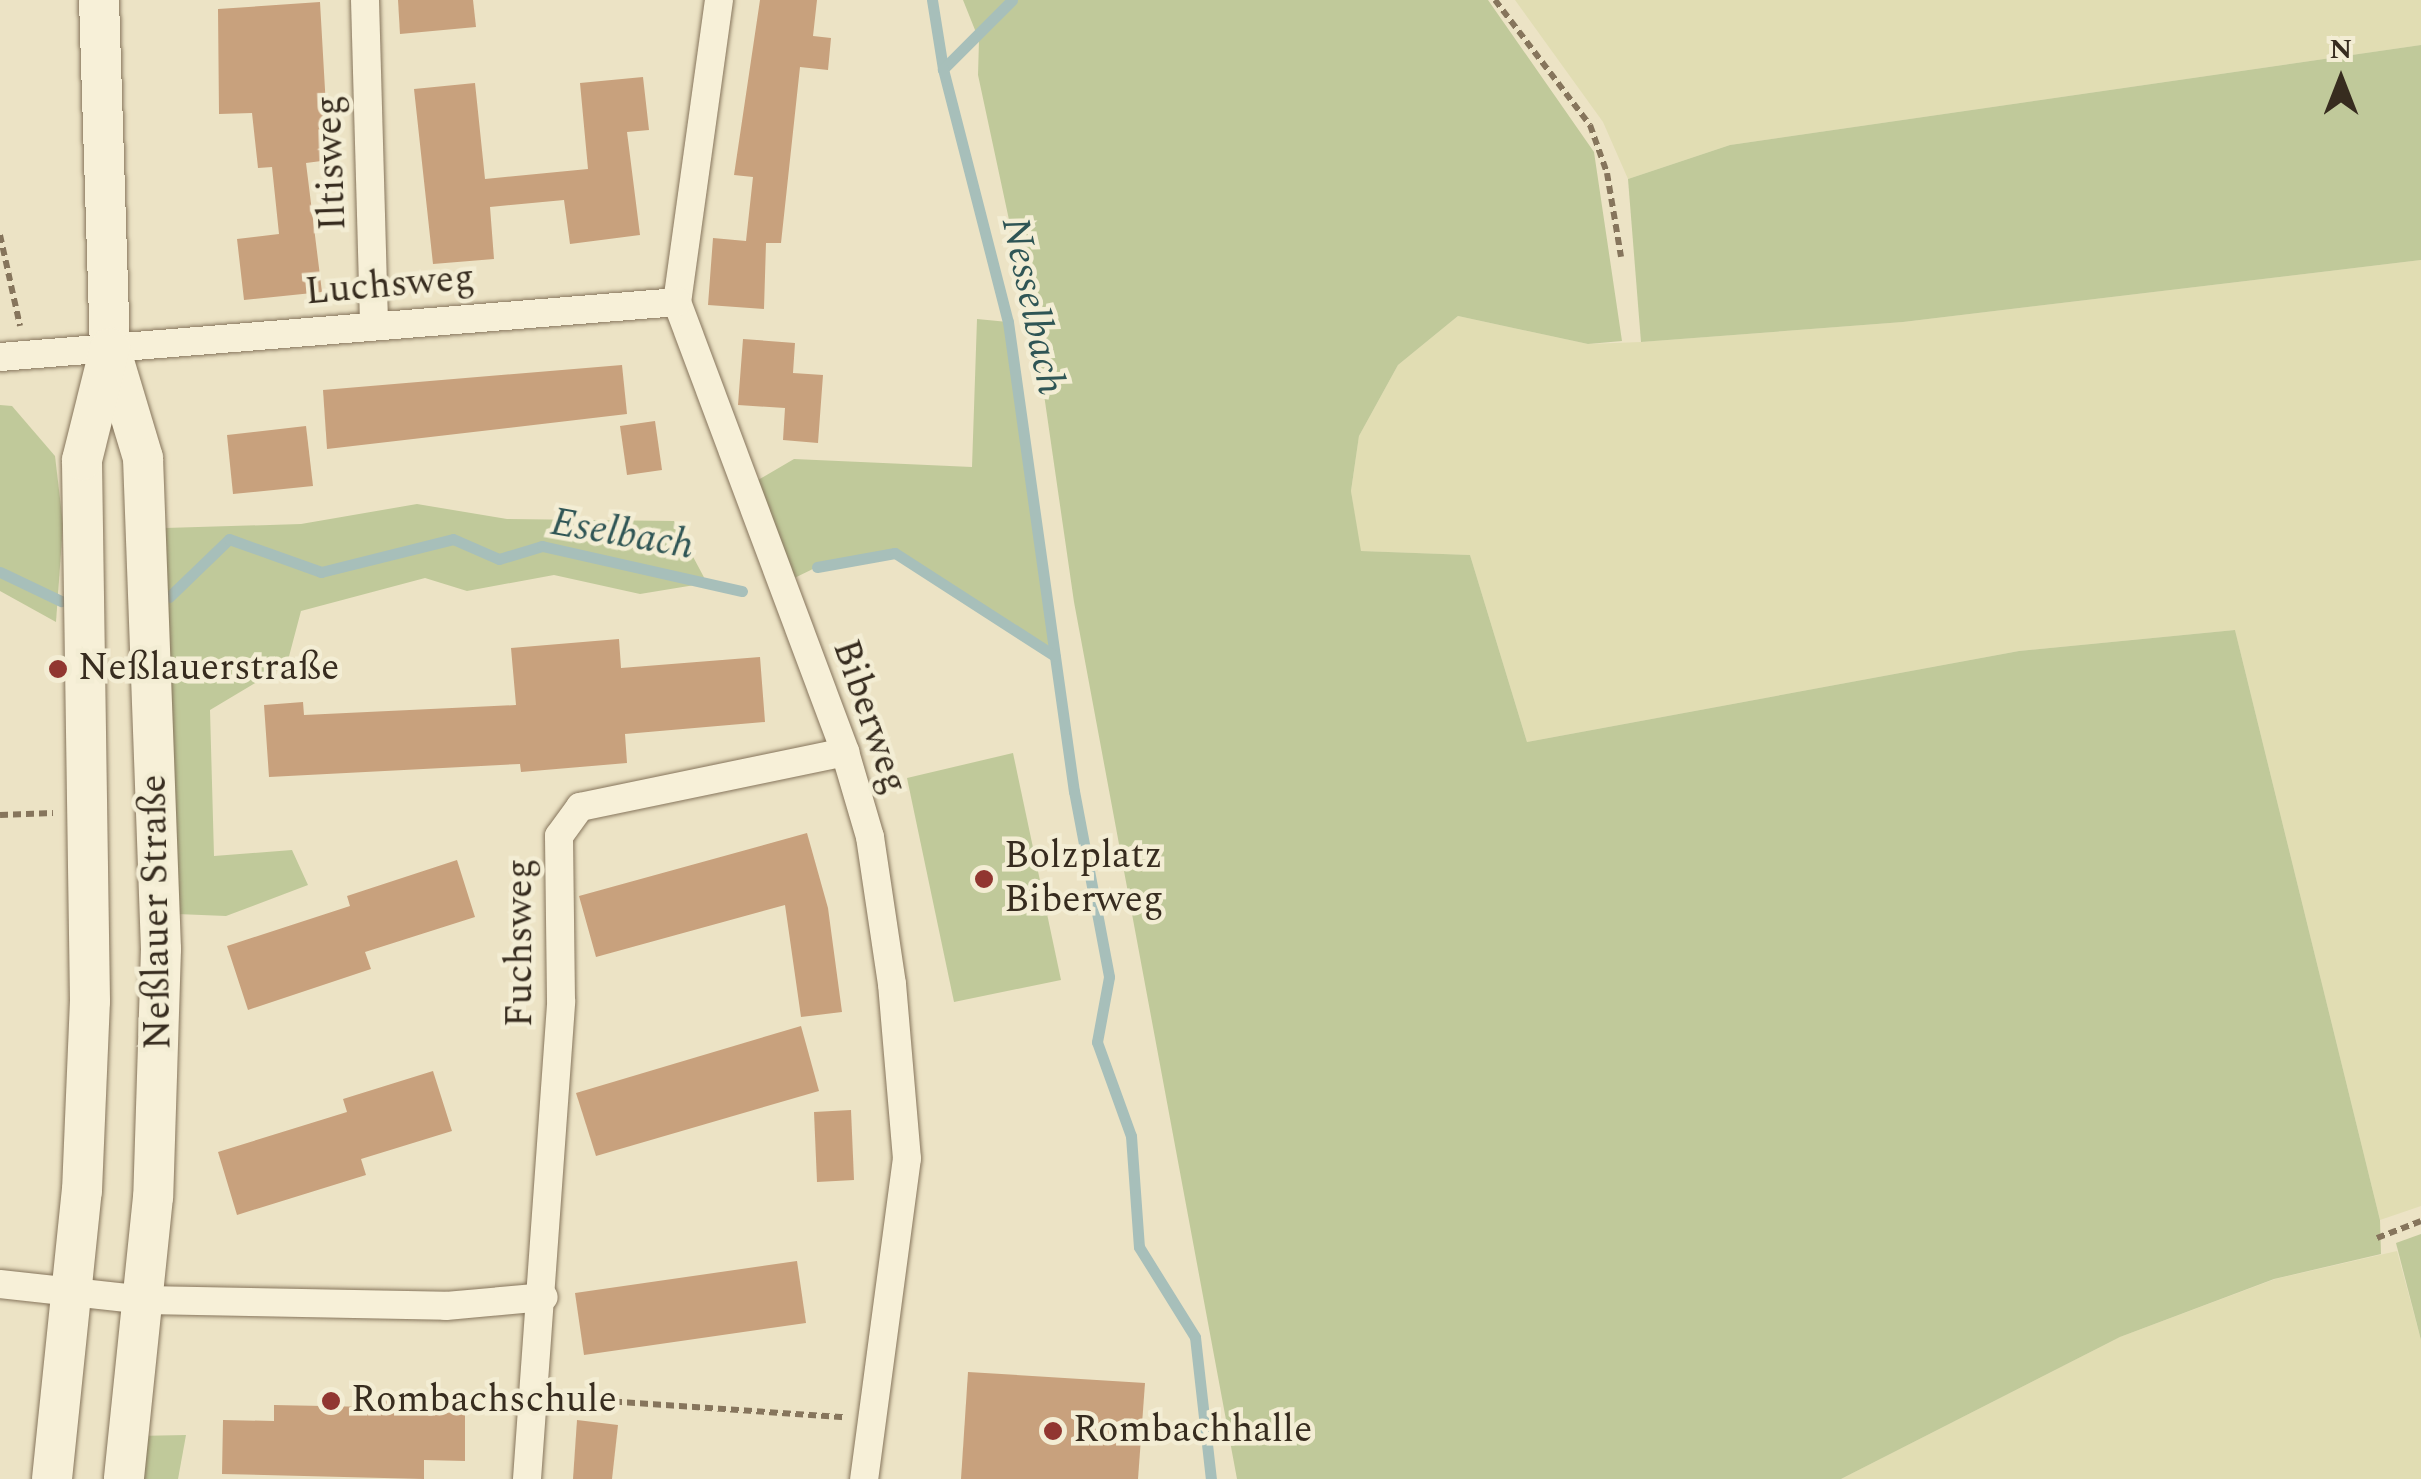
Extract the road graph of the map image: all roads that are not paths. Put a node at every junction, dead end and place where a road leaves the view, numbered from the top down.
1 (99, 0) edge
2 (365, 0) edge
3 (718, 0) edge
4 (676, 302) junction
5 (374, 324) junction
6 (110, 348) junction
7 (14, 356) edge
8 (845, 752) junction
9 (0, 1284) edge
10 (70, 1292) junction
11 (544, 1297) junction
12 (146, 1300) junction
13 (52, 1479) edge
14 (124, 1479) edge
15 (527, 1479) edge
16 (864, 1479) edge

1 - 6 main road, Neßlauer Straße
2 - 5 street, Iltisweg
3 - 4 street, Biberweg
4 - 5 street, Luchsweg
4 - 8 street, Biberweg
5 - 6 street, Luchsweg
6 - 7 street, Luchsweg
6 - 10 main road, Neßlauer Straße
6 - 12 main road, Neßlauer Straße
8 - 11 street, Fuchsweg
8 - 16 street, Biberweg
9 - 10 street
10 - 12 street
10 - 13 main road, Neßlauer Straße
11 - 12 street
11 - 15 street, Fuchsweg
12 - 14 main road, Neßlauer Straße

